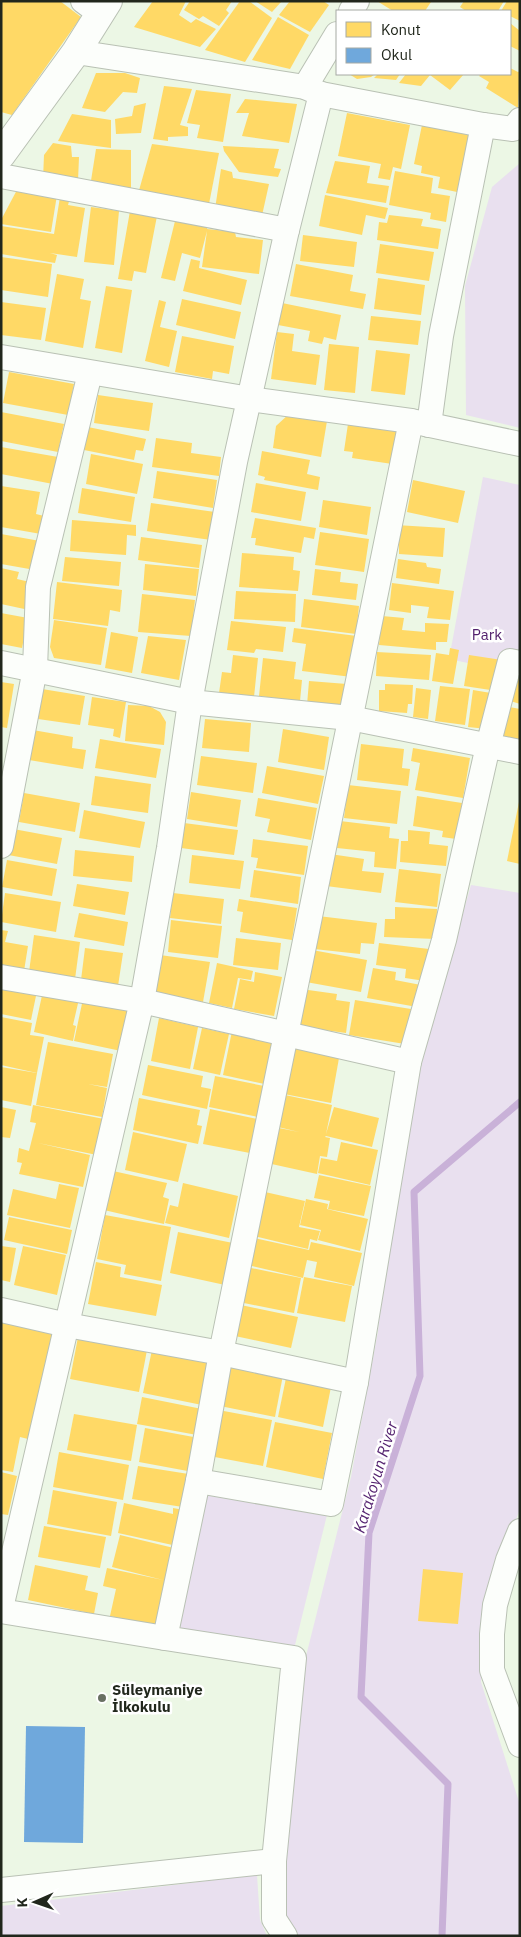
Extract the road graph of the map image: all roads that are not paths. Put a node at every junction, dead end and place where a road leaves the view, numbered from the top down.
1 (96, 5) edge
2 (336, 36) edge
3 (76, 52) junction
4 (313, 90) junction
5 (520, 120) edge
6 (483, 125) junction
7 (1, 154) edge
8 (1, 176) edge
9 (287, 230) junction
10 (1, 357) edge
11 (90, 373) junction
12 (250, 399) junction
13 (420, 423) junction
14 (520, 444) edge
15 (1, 663) edge
16 (520, 663) edge
17 (35, 669) junction
18 (190, 702) junction
19 (350, 718) junction
20 (488, 746) junction
21 (520, 752) edge
22 (1, 846) edge
23 (1, 977) edge
24 (142, 1002) junction
25 (286, 1035) junction
26 (409, 1062) junction
27 (1, 1310) edge
28 (68, 1325) junction
29 (220, 1353) junction
30 (356, 1382) junction
31 (198, 1481) junction
32 (520, 1531) edge
33 (1, 1610) edge
34 (165, 1638) junction
35 (520, 1745) edge
36 (274, 1861) junction
37 (1, 1890) edge
38 (285, 1936) edge

1 - 3 street
2 - 4 street
3 - 4 street
3 - 7 street
4 - 6 street
4 - 9 street
5 - 6 street
6 - 13 street
8 - 9 street
9 - 12 street
10 - 11 street
11 - 12 street
11 - 17 street
12 - 13 street
12 - 18 street
13 - 14 street
13 - 19 street
15 - 17 street
16 - 20 street
17 - 18 street
17 - 22 street
18 - 19 street
18 - 24 street
19 - 20 street
19 - 25 street
20 - 21 street
20 - 26 street
23 - 24 street
24 - 25 street
24 - 28 street
25 - 26 street
25 - 29 street
26 - 30 street
27 - 28 street
28 - 29 street
28 - 33 street
29 - 30 street
29 - 31 street
30 - 31 street
31 - 34 street
32 - 35 street
33 - 34 street
34 - 36 street
36 - 37 street
36 - 38 street

